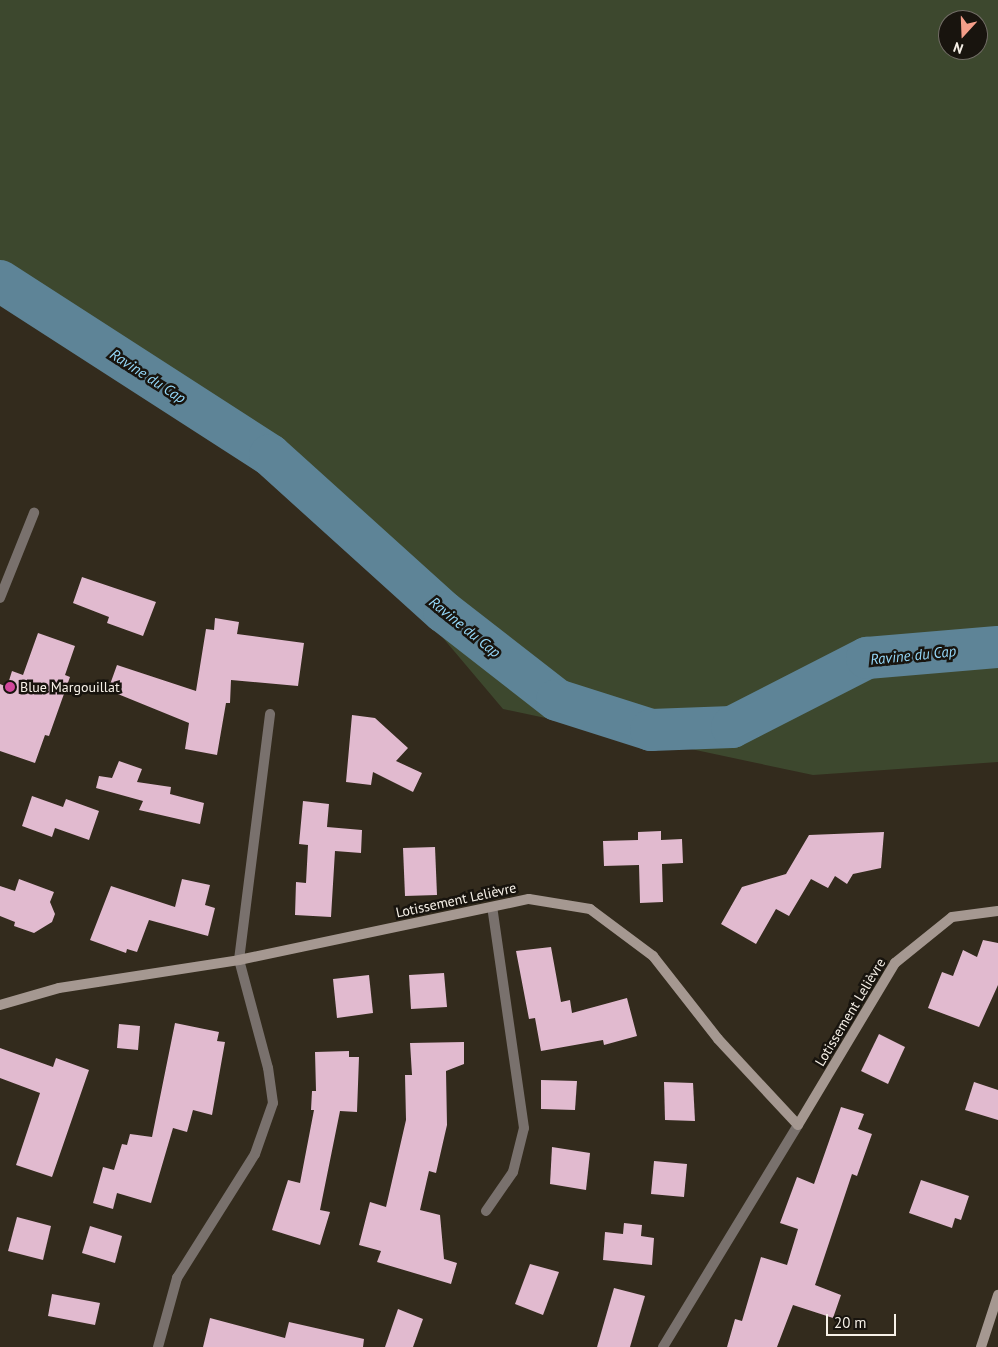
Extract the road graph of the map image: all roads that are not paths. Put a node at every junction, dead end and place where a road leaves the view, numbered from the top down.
1 (34, 513) dead end
2 (0, 598) edge
3 (270, 714) dead end
4 (492, 907) junction
5 (998, 911) edge
6 (239, 960) junction
7 (0, 1005) edge
8 (798, 1125) junction
9 (486, 1211) dead end
10 (998, 1295) edge
11 (158, 1347) edge
12 (663, 1347) edge
13 (981, 1347) edge

1 - 2 street
3 - 6 street
4 - 6 street, Lotissement Lelièvre
4 - 8 street, Lotissement Lelièvre
4 - 9 street
5 - 8 street, Lotissement Lelièvre
6 - 7 street, Lotissement Lelièvre
6 - 11 street
8 - 12 street, Lotissement Lelièvre
10 - 13 street

